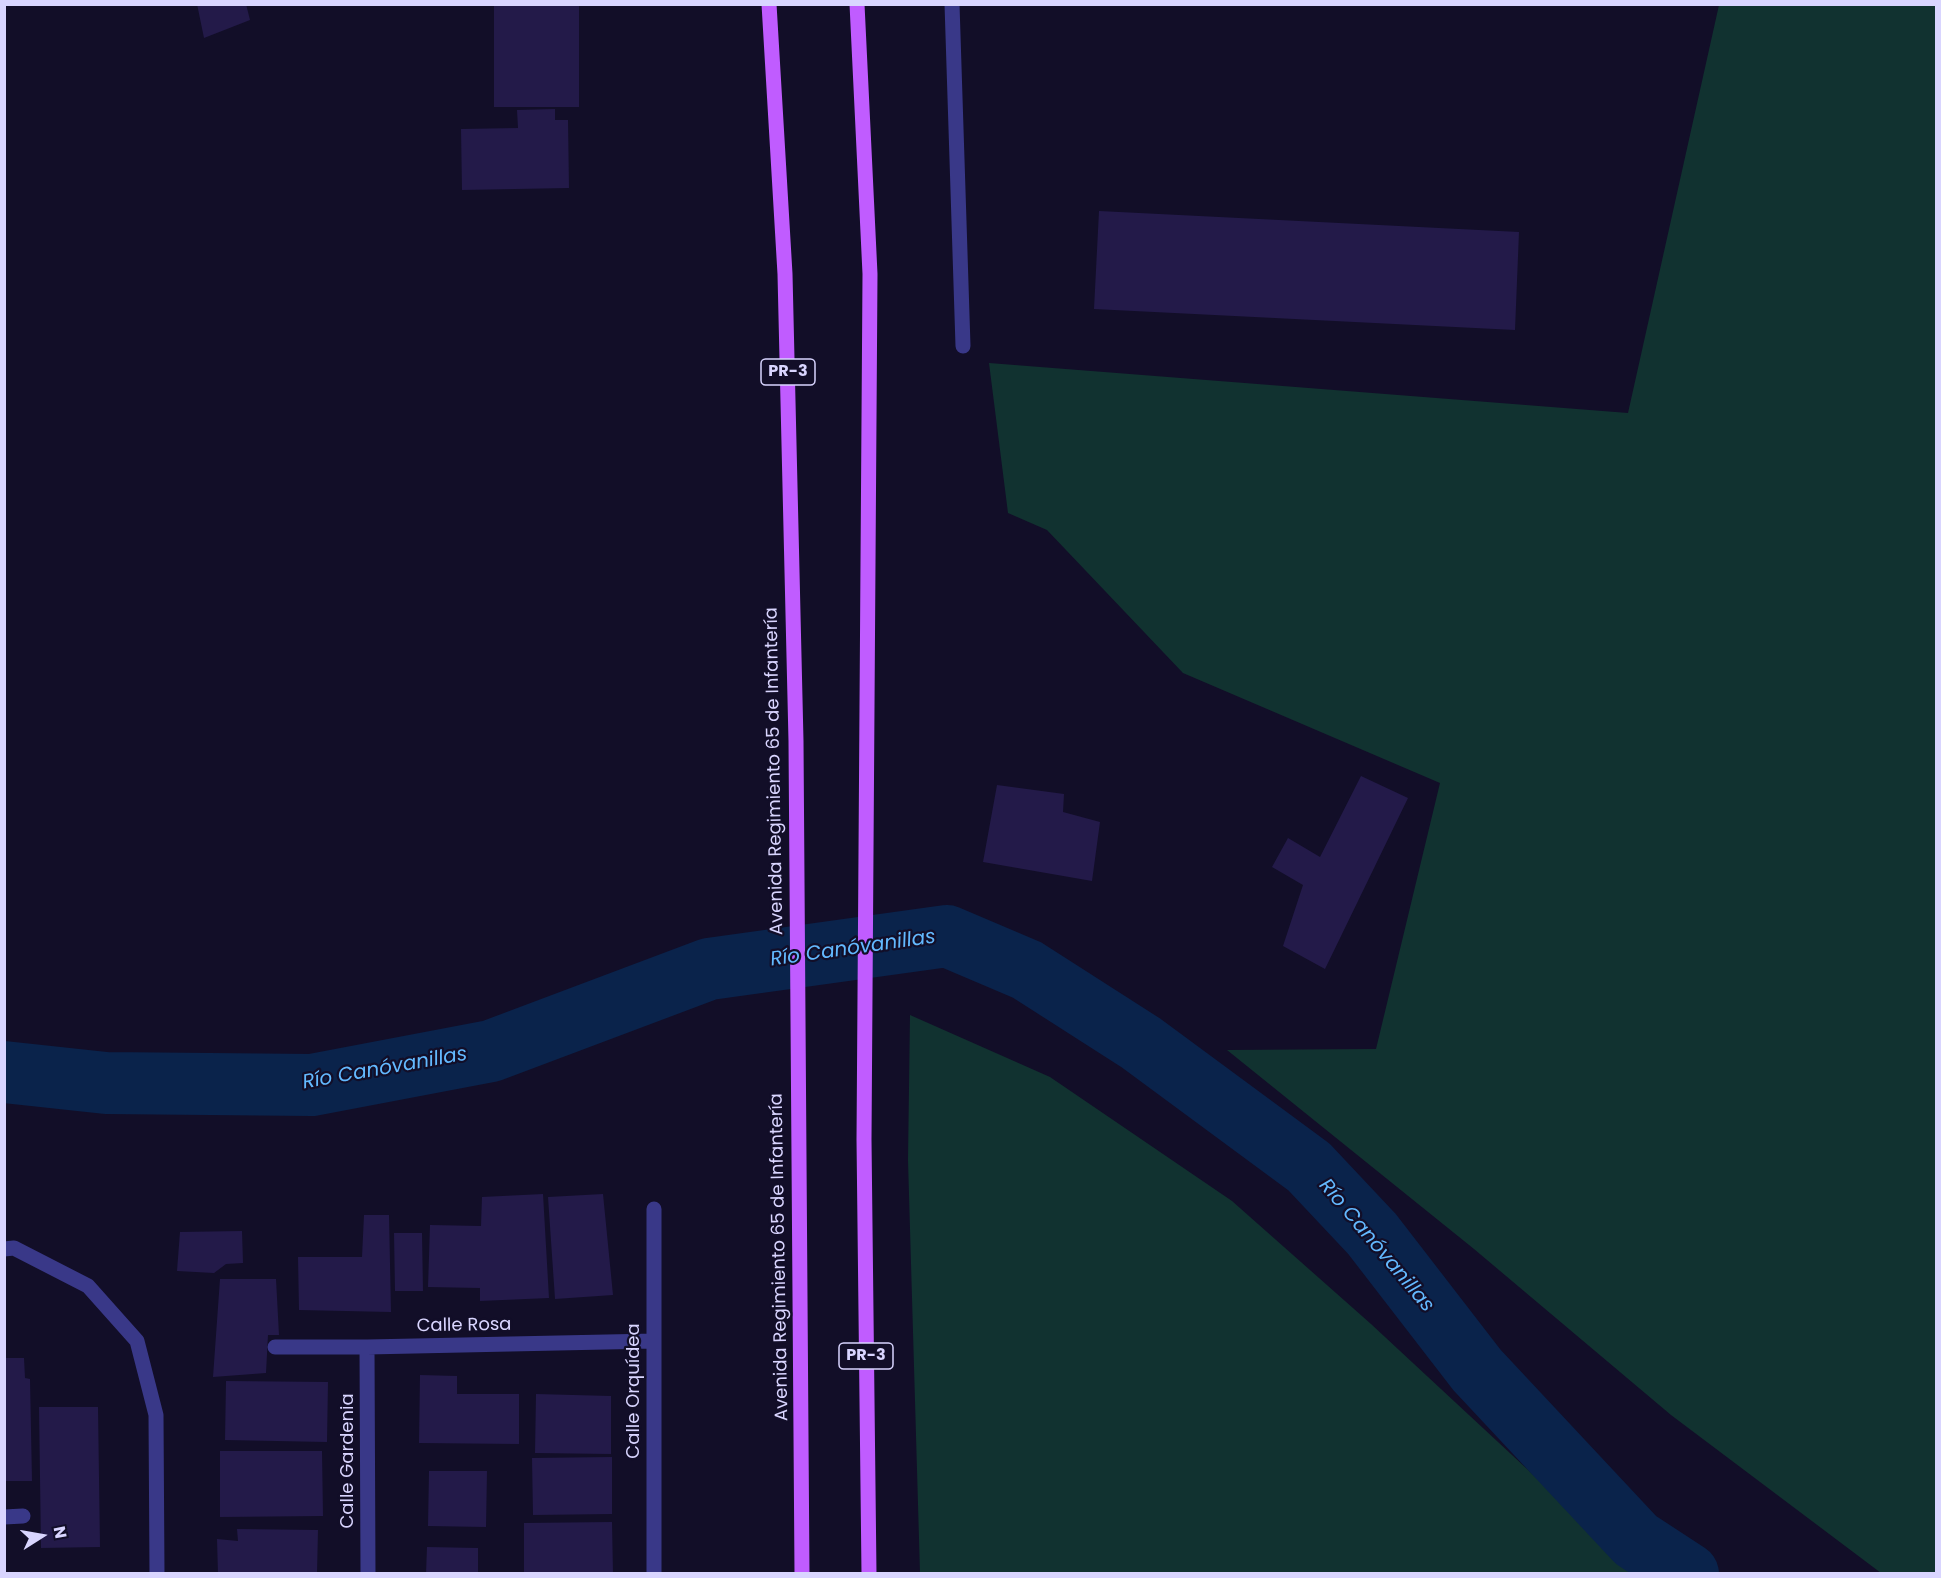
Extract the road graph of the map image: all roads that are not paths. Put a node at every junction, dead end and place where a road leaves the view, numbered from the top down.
1 (769, 4) edge
2 (856, 4) edge
3 (952, 4) edge
4 (963, 346) dead end
5 (654, 1209) dead end
6 (4, 1249) edge
7 (654, 1341) junction
8 (275, 1347) dead end
9 (367, 1347) junction
10 (23, 1516) dead end
11 (4, 1517) edge
12 (157, 1574) edge
13 (368, 1574) edge
14 (654, 1574) edge
15 (802, 1574) edge
16 (869, 1574) edge

1 - 15 main road, Avenida Regimiento 65 de Infantería / PR-3
2 - 16 main road, PR-3
3 - 4 street
5 - 7 street, Calle Orquídea
6 - 12 street
7 - 9 street, Calle Rosa
7 - 14 street, Calle Orquídea
8 - 9 street, Calle Rosa
9 - 13 street, Calle Gardenia
10 - 11 street

